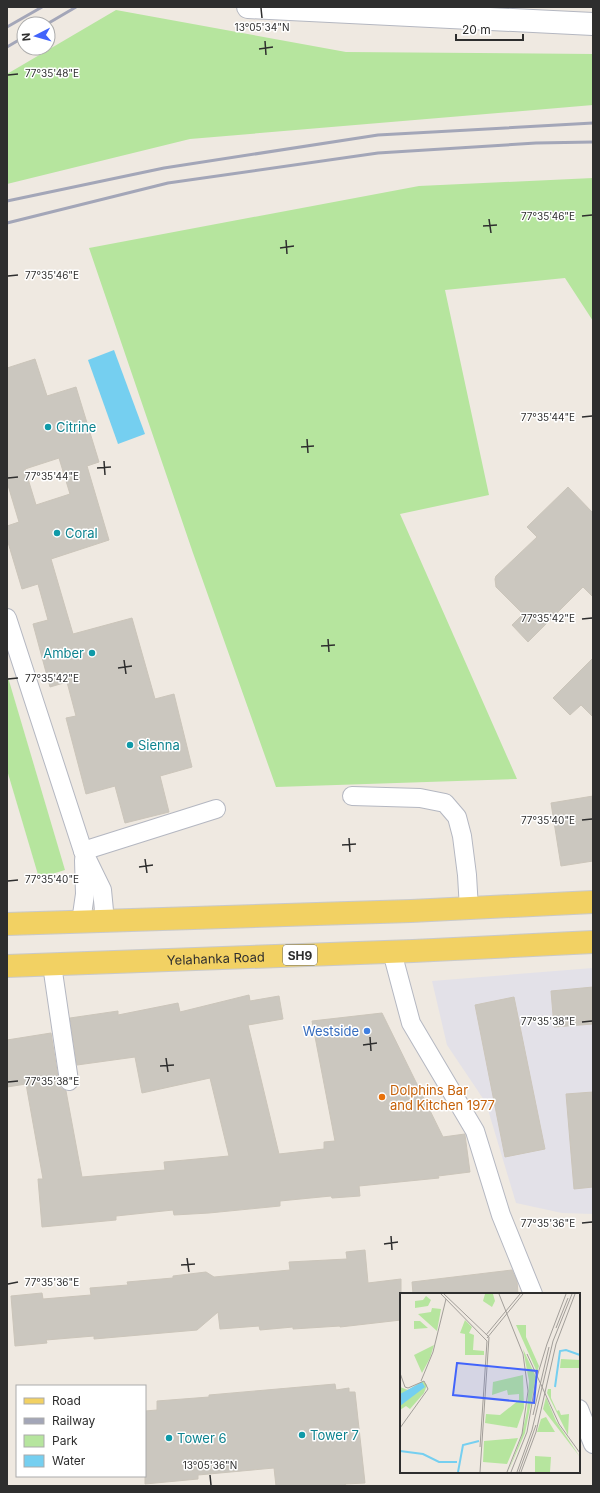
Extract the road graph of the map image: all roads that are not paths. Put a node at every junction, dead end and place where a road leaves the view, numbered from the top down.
1 (248, 7) edge
2 (593, 24) edge
3 (7, 618) edge
4 (352, 796) dead end
5 (216, 809) dead end
6 (83, 851) junction
7 (593, 902) edge
8 (469, 908) junction
9 (105, 921) junction
10 (81, 922) junction
11 (7, 924) edge
12 (593, 942) edge
13 (392, 952) junction
14 (52, 965) junction
15 (7, 966) edge
16 (69, 1081) dead end
17 (533, 1293) edge
18 (580, 1412) edge
19 (593, 1444) edge

1 - 2 main road
3 - 6 street
4 - 8 street
5 - 6 street
6 - 9 street
6 - 10 street
7 - 8 main road
8 - 9 main road
9 - 10 main road
10 - 11 main road
12 - 13 main road, Yelahanka Road / SH9
13 - 14 main road, Yelahanka Road / SH9
13 - 17 street
14 - 15 main road, Yelahanka Road / SH9
14 - 16 street
18 - 19 street

